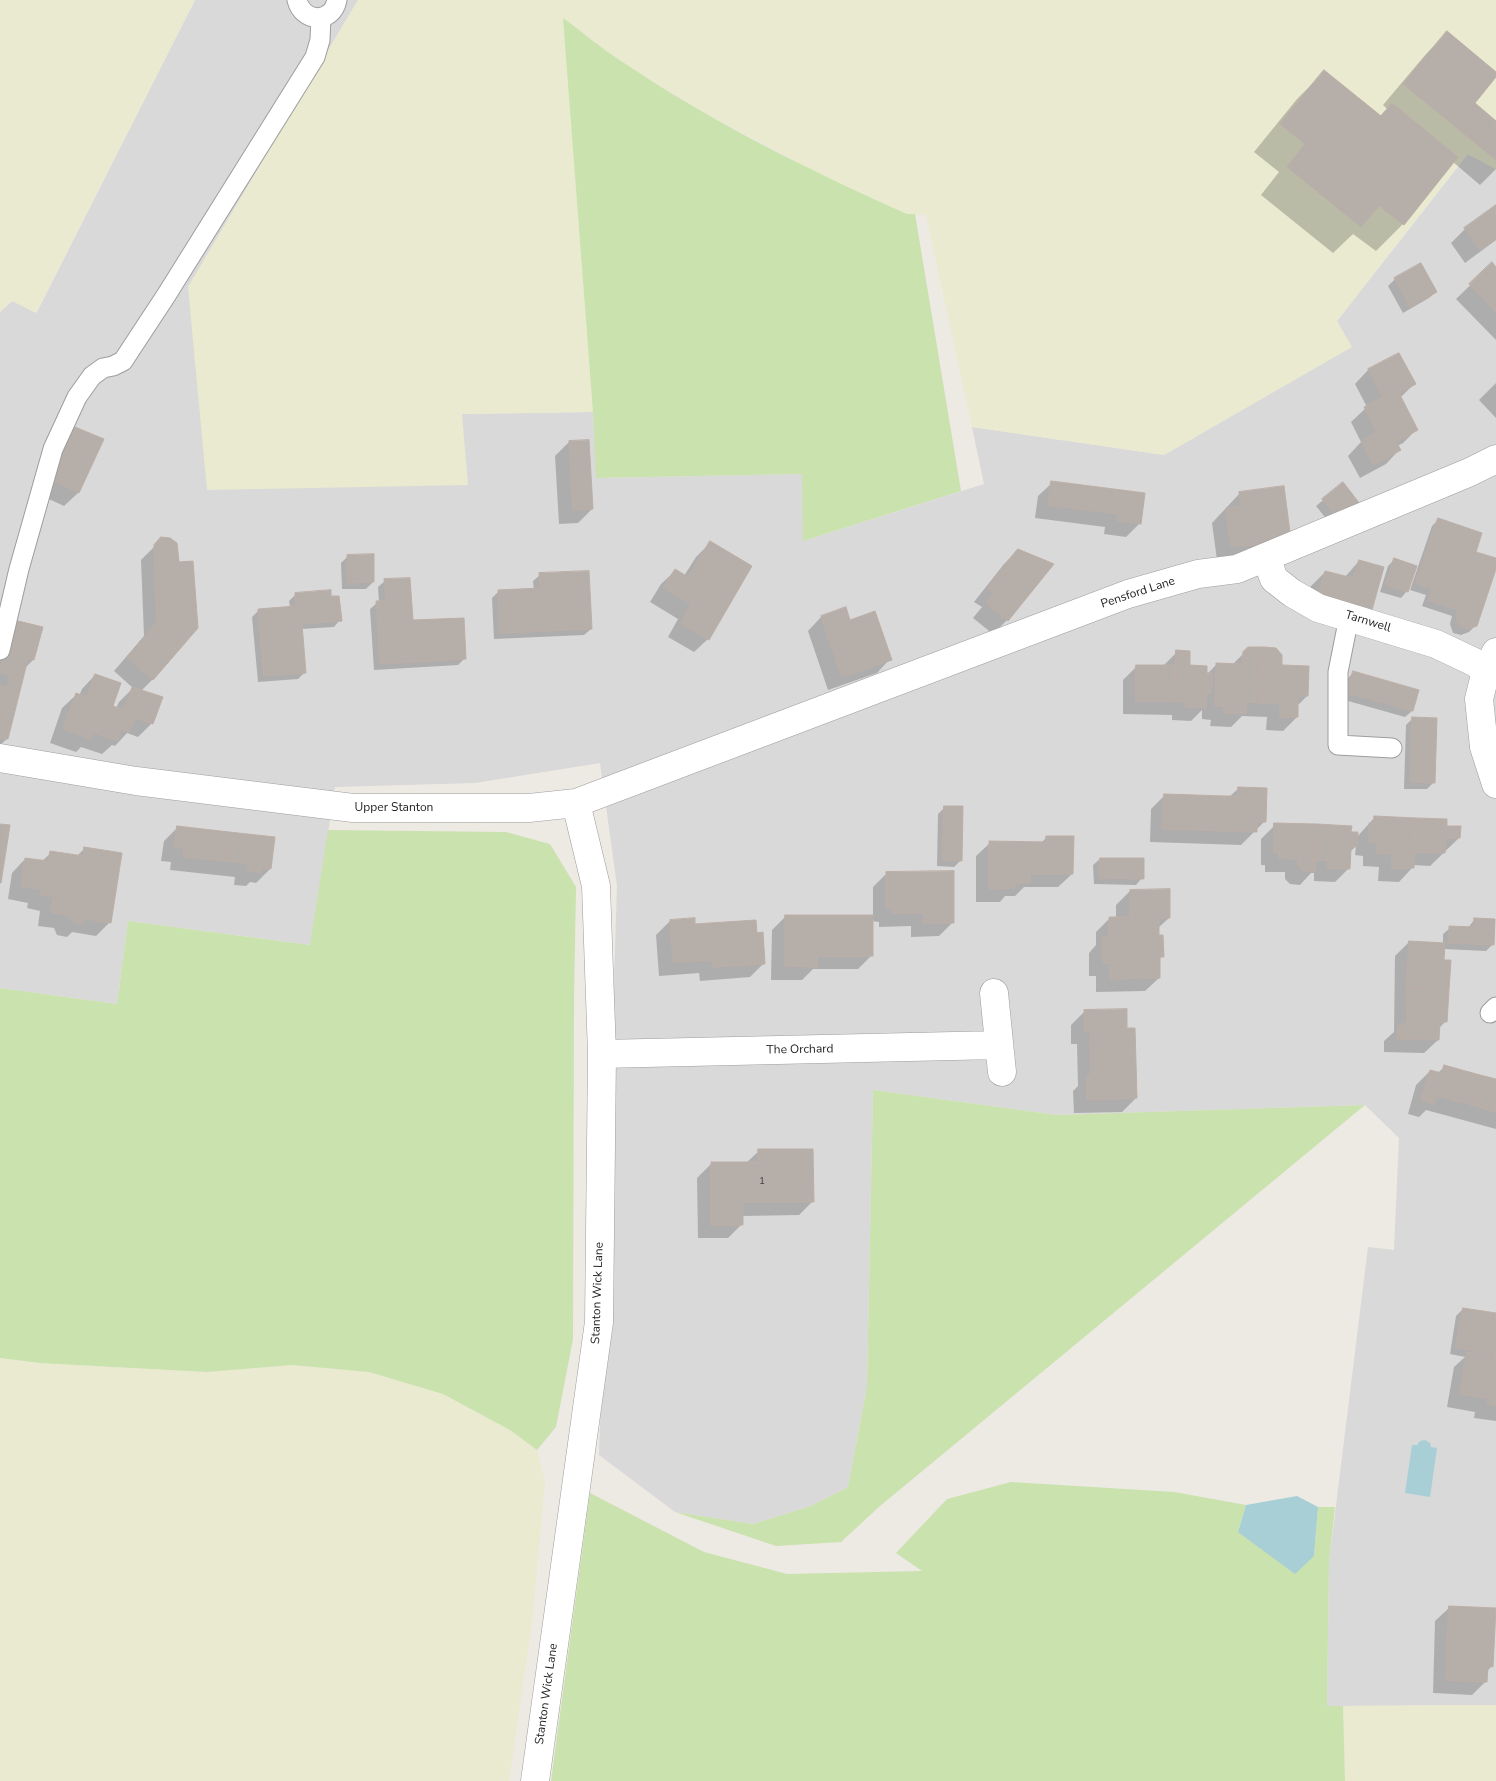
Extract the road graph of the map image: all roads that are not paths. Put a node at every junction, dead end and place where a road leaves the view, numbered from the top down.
1 (297, 0) edge
2 (337, 0) edge
3 (321, 18) junction
4 (1496, 459) edge
5 (1266, 557) junction
6 (1349, 617) junction
7 (0, 650) edge
8 (1491, 661) edge
9 (779, 727) joint
10 (1392, 748) dead end
11 (0, 758) edge
12 (1496, 784) edge
13 (576, 803) junction
14 (994, 993) dead end
15 (998, 1045) junction
16 (602, 1054) junction
17 (1002, 1072) dead end
18 (535, 1781) edge

1 - 3 lane
2 - 3 lane
3 - 7 lane
4 - 5 street, Pensford Lane
5 - 6 street, Tarnwell
5 - 9 street, Pensford Lane
6 - 8 street, Tarnwell
6 - 10 lane
8 - 12 street
9 - 13 street, Upper Stanton
11 - 13 street, Upper Stanton
13 - 16 street, Stanton Wick Lane
14 - 15 street
15 - 16 street, The Orchard
15 - 17 street
16 - 18 street, Stanton Wick Lane

